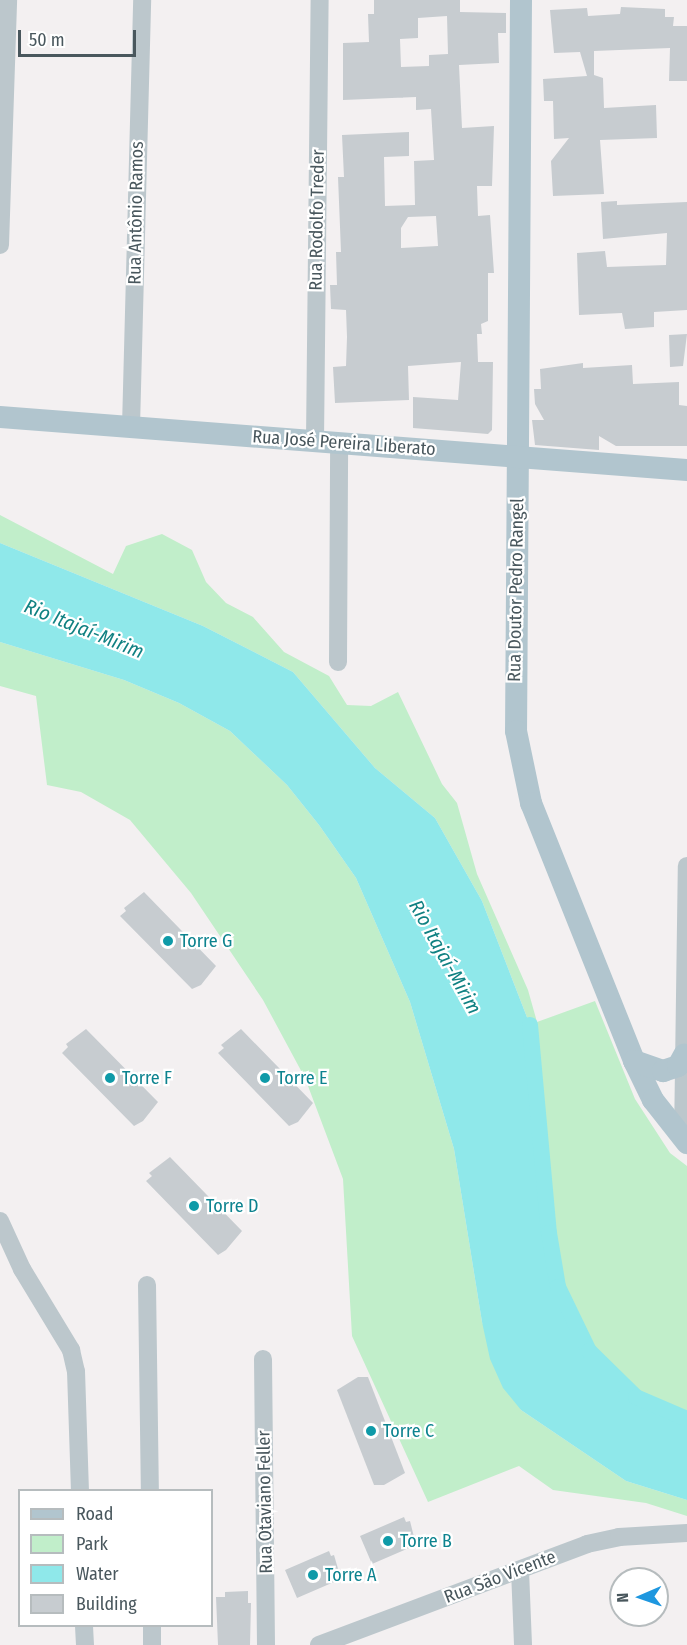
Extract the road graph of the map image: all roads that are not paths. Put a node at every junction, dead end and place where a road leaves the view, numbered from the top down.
1 (8, 0) edge
2 (142, 0) edge
3 (320, 0) edge
4 (520, 0) edge
5 (0, 245) edge
6 (0, 417) edge
7 (131, 427) junction
8 (315, 441) junction
9 (339, 443) junction
10 (517, 456) junction
11 (687, 470) edge
12 (338, 662) dead end
13 (687, 866) edge
14 (684, 1055) junction
15 (634, 1061) junction
16 (685, 1141) edge
17 (0, 1221) edge
18 (147, 1285) dead end
19 (263, 1359) dead end
20 (80, 1489) edge
21 (150, 1489) edge
22 (687, 1533) edge
23 (520, 1570) junction
24 (84, 1627) edge
25 (152, 1627) edge
26 (85, 1645) edge
27 (152, 1645) edge
28 (266, 1645) edge
29 (319, 1645) edge
30 (523, 1645) edge

1 - 5 street
2 - 7 street, Rua Antônio Ramos
3 - 8 street, Rua Rodolfo Treder
4 - 10 main road, Rua Doutor Pedro Rangel
6 - 7 main road, Rua José Pereira Liberato
7 - 8 main road, Rua José Pereira Liberato
8 - 9 main road, Rua José Pereira Liberato
9 - 10 main road, Rua José Pereira Liberato
9 - 12 street
10 - 11 main road, Rua José Pereira Liberato
10 - 15 main road, Rua Doutor Pedro Rangel
13 - 14 street
14 - 15 main road
14 - 16 street
15 - 16 main road, Rua Doutor Pedro Rangel
17 - 20 street
18 - 21 street
19 - 28 street, Rua Otaviano Feller
22 - 23 street, Rua São Vicente
23 - 29 street, Rua São Vicente
23 - 30 street
24 - 26 street
25 - 27 street

